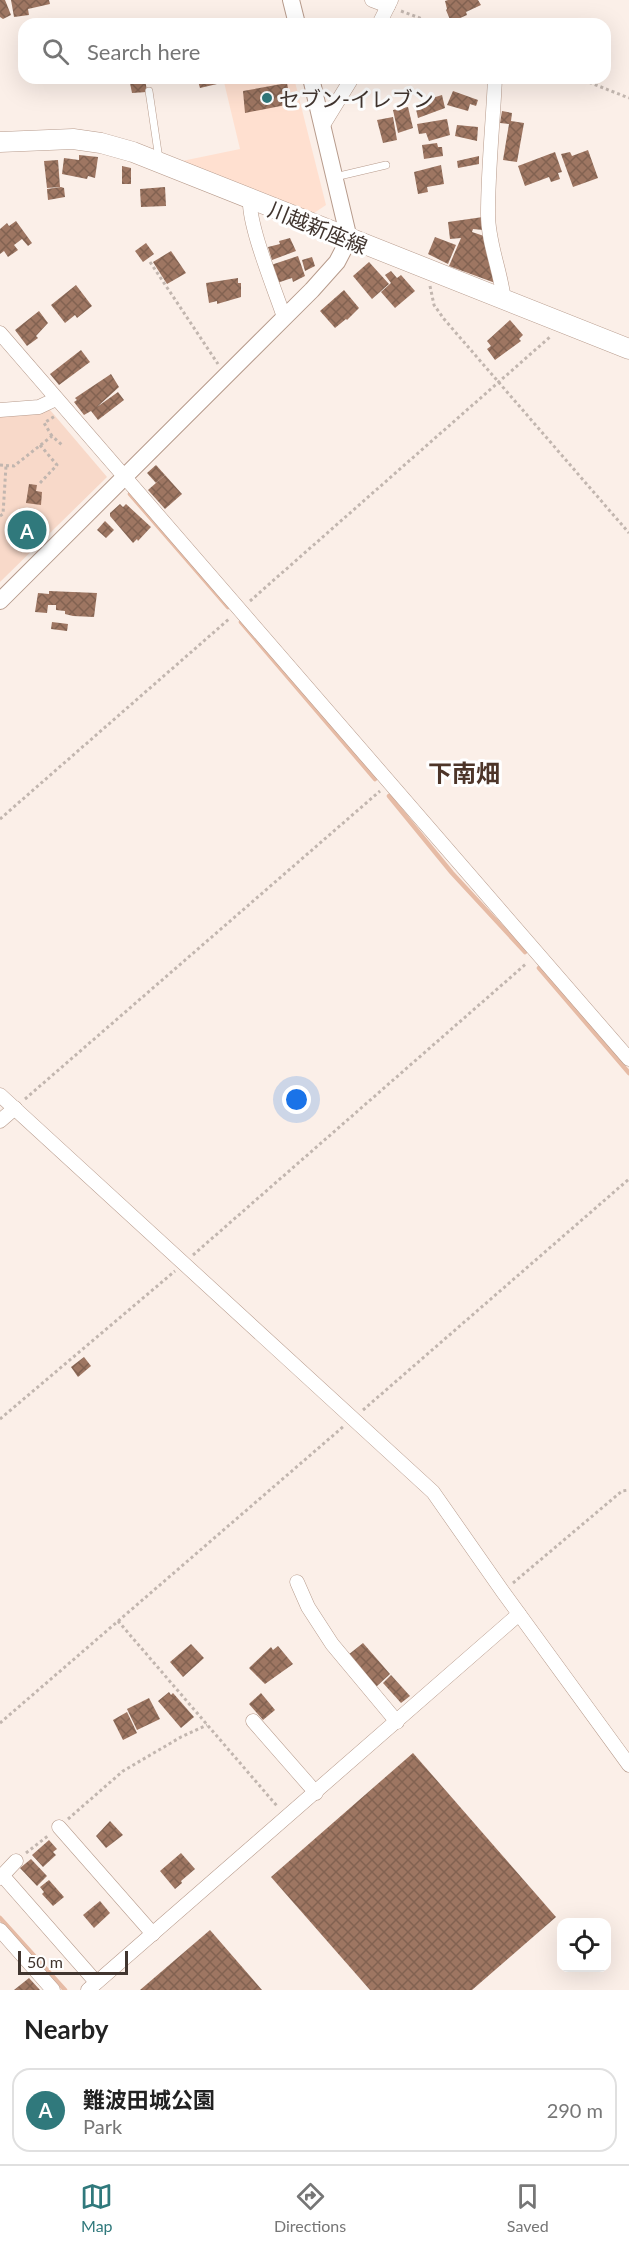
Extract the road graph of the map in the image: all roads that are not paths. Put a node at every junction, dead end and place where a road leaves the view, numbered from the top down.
1 (291, 0) edge
2 (372, 0) edge
3 (390, 3) edge
4 (296, 18) edge
5 (382, 18) edge
6 (313, 84) edge
7 (348, 84) edge
8 (495, 84) edge
9 (149, 91) dead end
10 (323, 125) junction
11 (0, 141) edge
12 (159, 162) junction
13 (386, 165) dead end
14 (335, 177) junction
15 (250, 199) junction
16 (349, 239) junction
17 (504, 301) junction
18 (284, 317) junction
19 (0, 333) edge
20 (629, 349) edge
21 (56, 399) junction
22 (0, 410) edge
23 (124, 476) junction
24 (0, 601) edge
25 (629, 1059) edge
26 (0, 1095) edge
27 (15, 1108) junction
28 (0, 1121) edge
29 (297, 1582) dead end
30 (519, 1614) junction
31 (253, 1721) dead end
32 (397, 1722) junction
33 (629, 1765) edge
34 (316, 1793) junction
35 (59, 1827) road end
36 (16, 1861) road end
37 (1, 1877) edge
38 (0, 1930) edge
39 (153, 1934) junction
40 (92, 1986) edge
41 (53, 1990) edge

1 - 4 street
2 - 3 street
3 - 5 street
6 - 10 street
7 - 10 street
8 - 17 street
9 - 12 lane
10 - 14 street
11 - 12 main road, 川越新座線
12 - 15 main road, 川越新座線
13 - 14 lane
14 - 16 street
15 - 16 main road, 川越新座線
15 - 18 street
16 - 17 main road, 川越新座線
16 - 18 street
17 - 20 main road, 川越新座線
18 - 23 street
19 - 21 street
21 - 22 street
21 - 23 street
23 - 24 street
23 - 25 street
26 - 27 street
27 - 28 street
27 - 30 street
29 - 32 street
30 - 32 street
30 - 33 street
31 - 34 street
32 - 34 street
34 - 39 street
35 - 39 street
36 - 37 street
37 - 40 street
38 - 41 street
39 - 40 street

